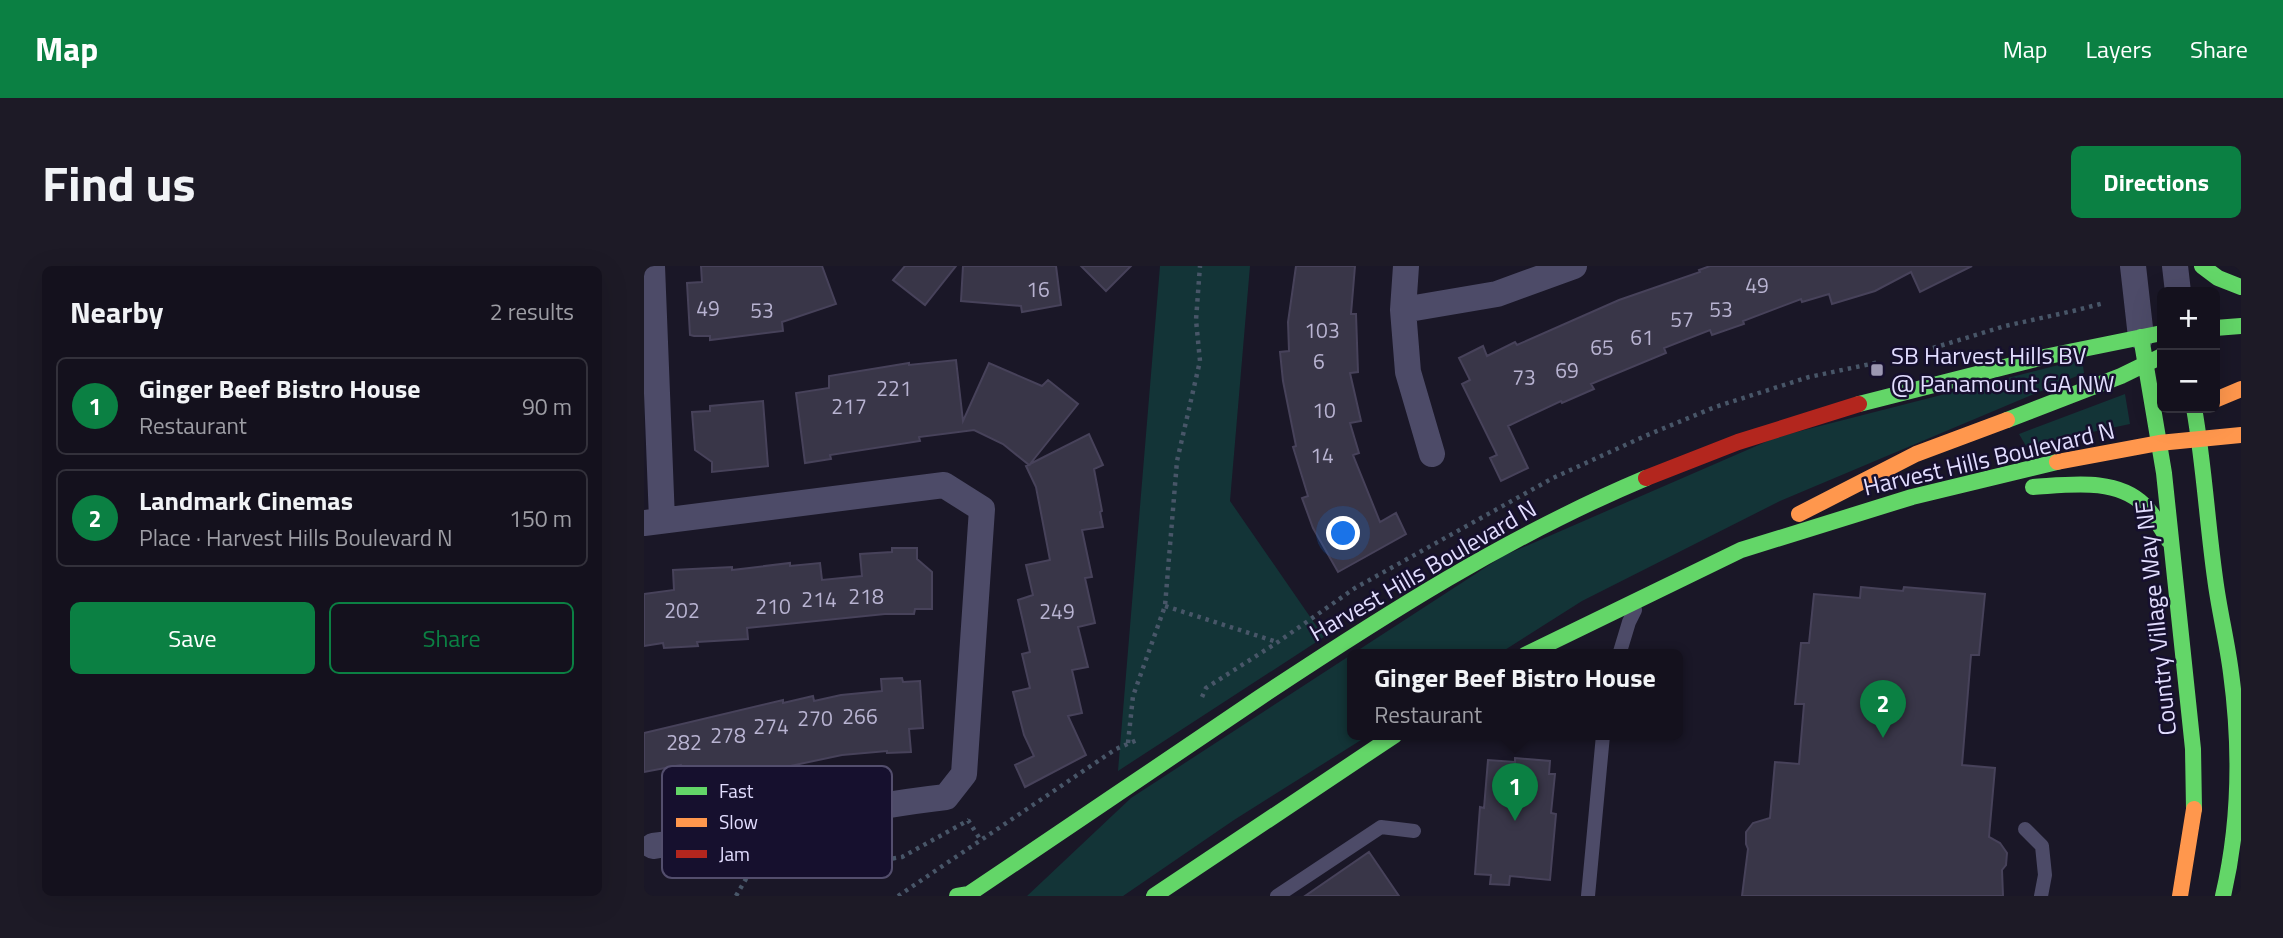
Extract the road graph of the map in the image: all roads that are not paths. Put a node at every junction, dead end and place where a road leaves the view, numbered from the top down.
1 (652, 266) edge
2 (1406, 266) edge
3 (1574, 266) edge
4 (2133, 266) edge
5 (2175, 266) edge
6 (2202, 266) edge
7 (2177, 287) edge
8 (2241, 287) edge
9 (1404, 310) junction
10 (2241, 326) edge
11 (2220, 328) edge
12 (2152, 335) edge
13 (2157, 359) edge
14 (2144, 366) junction
15 (2241, 389) edge
16 (2220, 398) edge
17 (2188, 413) edge
18 (2241, 435) edge
19 (2200, 439) junction
20 (2159, 443) junction
21 (1432, 454) dead end
22 (1912, 497) junction
23 (653, 522) edge
24 (2170, 543) junction
25 (1741, 550) junction
26 (1643, 597) junction
27 (1537, 649) edge
28 (1621, 649) edge
29 (1388, 740) edge
30 (1600, 740) edge
31 (1115, 796) junction
32 (892, 803) edge
33 (2025, 828) dead end
34 (1414, 831) dead end
35 (662, 845) edge
36 (653, 846) dead end
37 (1061, 851) dead end
38 (957, 896) edge
39 (1154, 896) edge
40 (1277, 896) edge
41 (1588, 896) edge
42 (2041, 896) edge
43 (2180, 896) edge
44 (2223, 896) edge

1 - 23 street
2 - 9 street
3 - 9 street
4 - 12 street
5 - 7 street
6 - 8 main road
9 - 21 street
10 - 11 main road
12 - 14 main road, Country Village Way NE
12 - 31 main road, Harvest Hills Boulevard N
13 - 14 main road
14 - 20 main road, Country Village Way NE
14 - 25 main road
15 - 16 main road
17 - 19 main road
17 - 20 main road
18 - 19 main road, Harvest Hills Boulevard N
19 - 20 main road, Harvest Hills Boulevard N
19 - 44 main road
20 - 22 main road, Harvest Hills Boulevard N
20 - 24 main road, Country Village Way NE
22 - 24 main road
22 - 25 main road, Harvest Hills Boulevard N
23 - 32 street
24 - 43 main road, Country Village Way NE
25 - 26 main road, Harvest Hills Boulevard N
26 - 27 main road, Harvest Hills Boulevard N
26 - 28 lane
29 - 39 main road
30 - 41 lane
31 - 37 main road
31 - 38 main road, Harvest Hills Boulevard N
33 - 42 lane
34 - 40 lane
35 - 36 street

